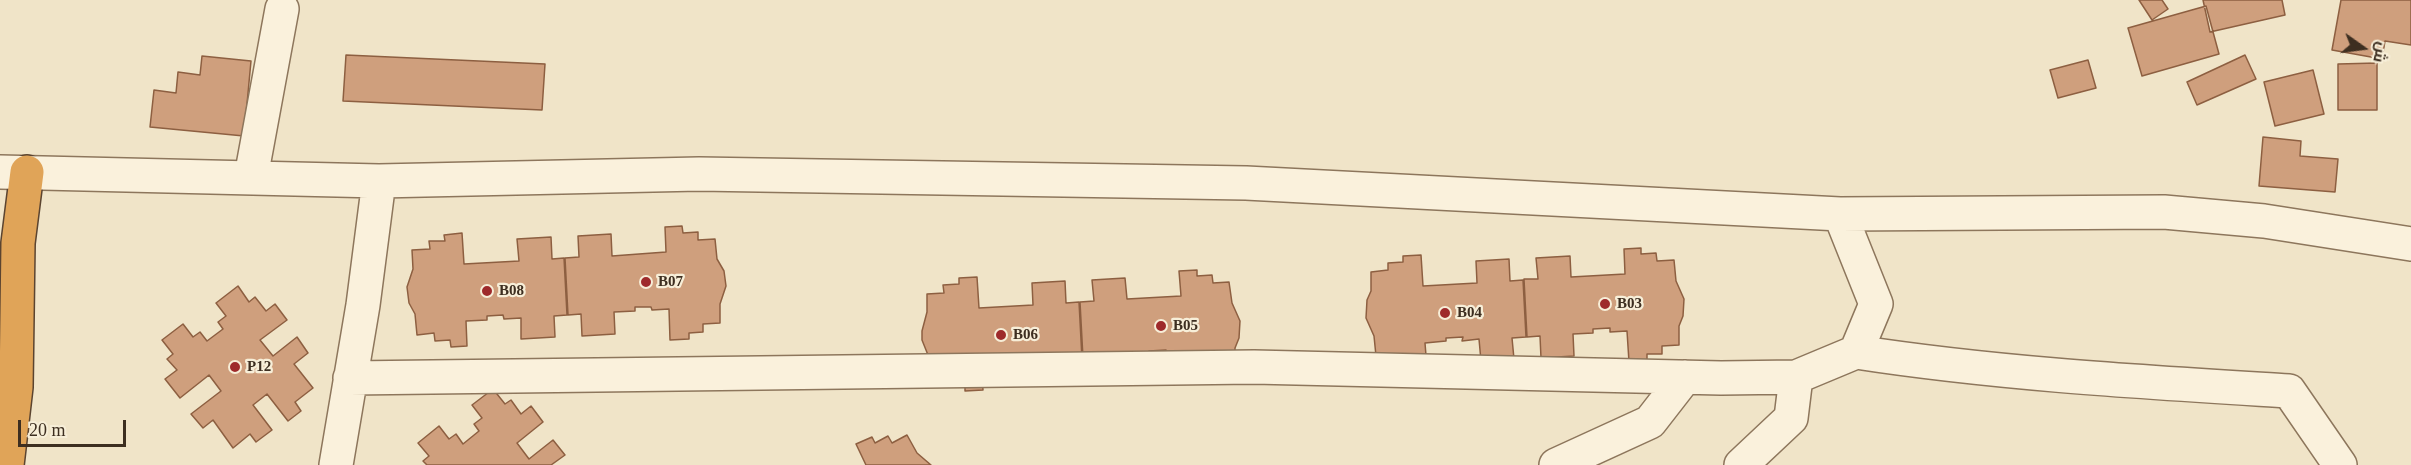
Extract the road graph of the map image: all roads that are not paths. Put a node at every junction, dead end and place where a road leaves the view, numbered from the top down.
1 (282, 9) dead end
2 (13, 172) edge
3 (250, 177) junction
4 (379, 181) junction
5 (1840, 214) junction
6 (2411, 244) edge
7 (1856, 352) junction
8 (1685, 377) junction
9 (1796, 377) junction
10 (351, 378) junction
11 (7, 465) edge
12 (336, 465) edge
13 (1556, 465) edge
14 (1741, 465) edge
15 (2340, 465) edge

1 - 3 street
2 - 3 street
2 - 11 highway
3 - 4 street
4 - 5 street
4 - 10 street
5 - 6 street
5 - 7 street
7 - 9 street
7 - 15 street
8 - 9 street
8 - 10 street
8 - 13 street
9 - 14 street
10 - 12 street

